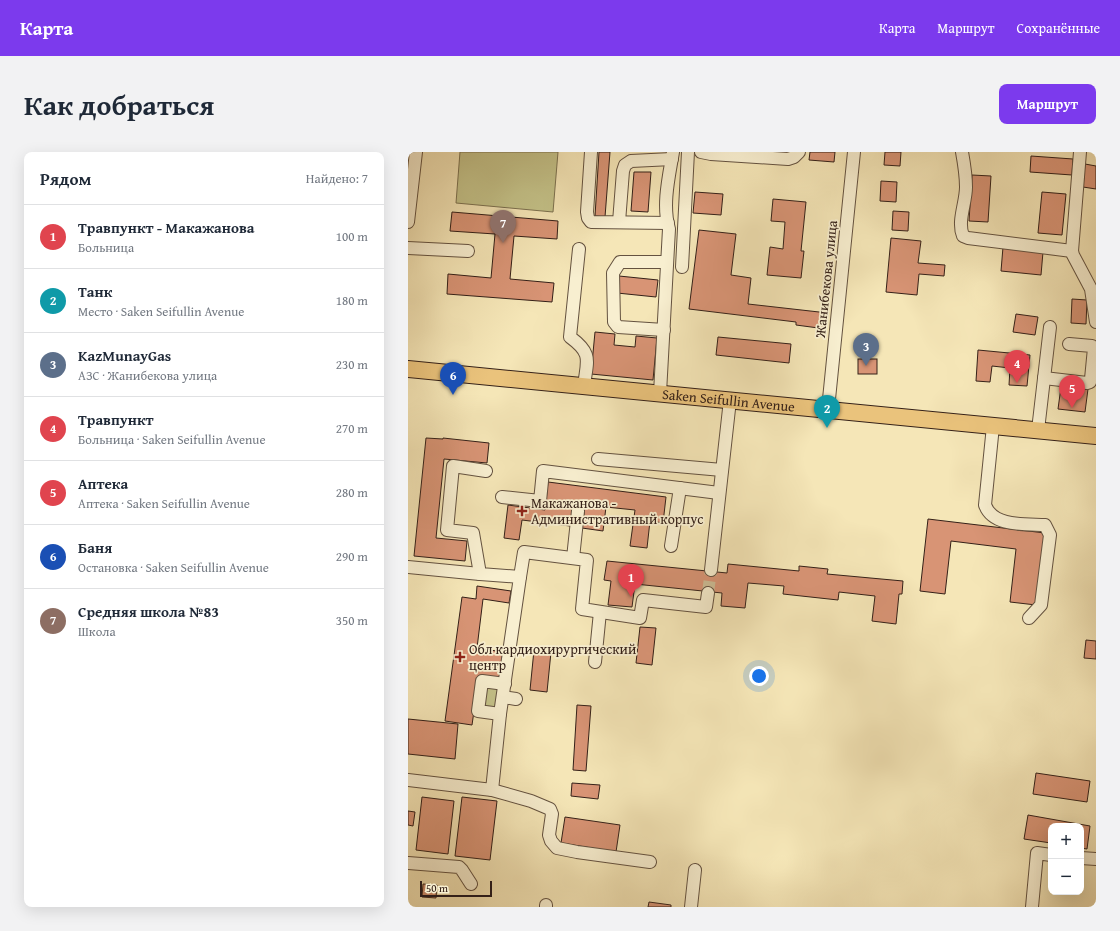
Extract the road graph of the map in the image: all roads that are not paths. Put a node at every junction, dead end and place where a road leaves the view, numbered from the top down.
1 (416, 152) edge
2 (591, 152) edge
3 (688, 152) edge
4 (701, 152) edge
5 (799, 152) edge
6 (854, 152) edge
7 (962, 152) edge
8 (1080, 152) edge
9 (673, 156) edge
10 (410, 179) edge
11 (409, 198) edge
12 (408, 222) edge
13 (619, 222) junction
14 (668, 223) junction
15 (408, 248) edge
16 (579, 249) dead end
17 (468, 251) dead end
18 (1072, 251) junction
19 (667, 262) junction
20 (682, 268) dead end
21 (1096, 322) edge
22 (1050, 327) dead end
23 (664, 330) junction
24 (1069, 344) dead end
25 (408, 369) edge
26 (1044, 378) junction
27 (584, 386) junction
28 (660, 393) junction
29 (730, 400) junction
30 (828, 409) junction
31 (993, 426) junction
32 (1038, 430) junction
33 (1096, 436) edge
34 (598, 459) dead end
35 (722, 470) junction
36 (486, 471) dead end
37 (680, 488) junction
38 (719, 493) junction
39 (502, 497) dead end
40 (578, 511) dead end
41 (671, 546) dead end
42 (573, 558) junction
43 (408, 567) edge
44 (711, 570) tunnel mouth
45 (480, 574) junction
46 (520, 577) junction
47 (708, 593) tunnel mouth
48 (600, 612) junction
49 (1029, 618) dead end
50 (595, 662) dead end
51 (505, 684) junction
52 (503, 697) junction
53 (516, 699) dead end
54 (500, 714) junction
55 (408, 780) edge
56 (492, 790) junction
57 (1048, 855) edge
58 (1084, 858) edge
59 (1096, 859) edge
60 (408, 862) edge
61 (650, 862) dead end
62 (695, 870) dead end
63 (471, 884) dead end
64 (691, 907) edge
65 (1032, 907) edge

1 - 10 street
2 - 13 street
3 - 20 street
4 - 5 street
6 - 30 street, Жанибекова улица
7 - 18 street
8 - 18 street
9 - 13 street
9 - 14 street
10 - 11 street
11 - 12 street
13 - 14 street
14 - 19 street
15 - 17 street
16 - 27 street
18 - 21 street
19 - 23 street
19 - 23 street
22 - 26 street
23 - 28 street
24 - 26 street
25 - 27 main road, Saken Seifullin Avenue
26 - 32 street
27 - 28 main road, Saken Seifullin Avenue
28 - 29 main road, Saken Seifullin Avenue
29 - 30 main road, Saken Seifullin Avenue
29 - 35 street
30 - 31 main road, Saken Seifullin Avenue
31 - 32 main road, Saken Seifullin Avenue
31 - 49 street
32 - 33 main road, Saken Seifullin Avenue
34 - 35 street
35 - 38 street
36 - 45 street
37 - 38 street
37 - 39 street
37 - 41 street
38 - 44 street
40 - 42 street
42 - 46 street
42 - 48 street
43 - 45 street
45 - 46 street
46 - 51 street
47 - 48 street
48 - 50 street
51 - 52 street
51 - 54 street
52 - 53 street
52 - 54 street
54 - 56 street
55 - 56 street
56 - 61 street
57 - 65 street
58 - 59 street
60 - 63 street
62 - 64 street

